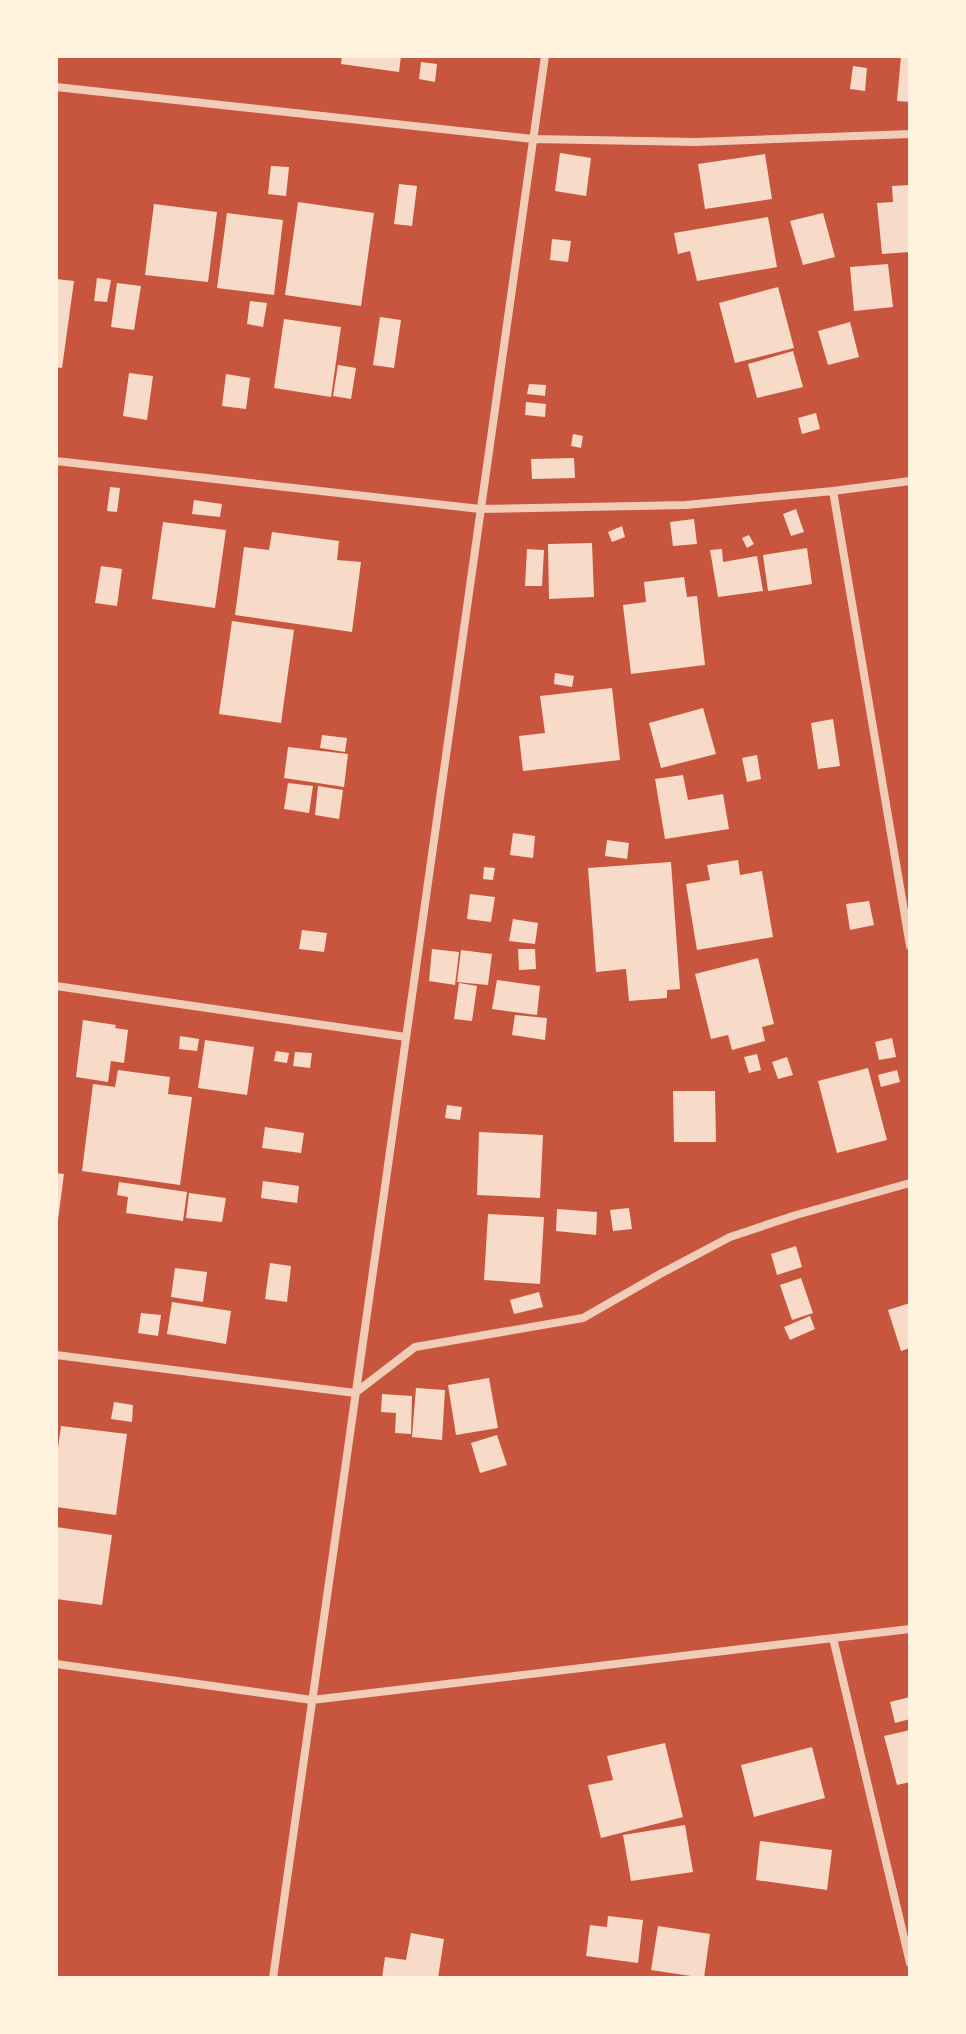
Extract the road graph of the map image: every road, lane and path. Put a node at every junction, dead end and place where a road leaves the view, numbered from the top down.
1 (545, 56) edge
2 (56, 87) edge
3 (910, 134) edge
4 (533, 139) junction
5 (56, 461) edge
6 (910, 481) edge
7 (833, 491) junction
8 (480, 509) junction
9 (910, 946) edge
10 (56, 986) edge
11 (406, 1037) junction
12 (910, 1183) edge
13 (56, 1355) edge
14 (355, 1393) junction
15 (910, 1629) edge
16 (833, 1638) junction
17 (56, 1664) edge
18 (312, 1700) junction
19 (910, 1963) edge
20 (273, 1978) edge

1 - 4 street
2 - 4 street
3 - 4 street
4 - 8 street
5 - 8 street
6 - 7 street
7 - 8 street
7 - 9 street
8 - 11 street
10 - 11 street
11 - 14 street
12 - 14 street
13 - 14 street
14 - 18 street
15 - 16 street
16 - 18 street
16 - 19 street
17 - 18 street
18 - 20 street

